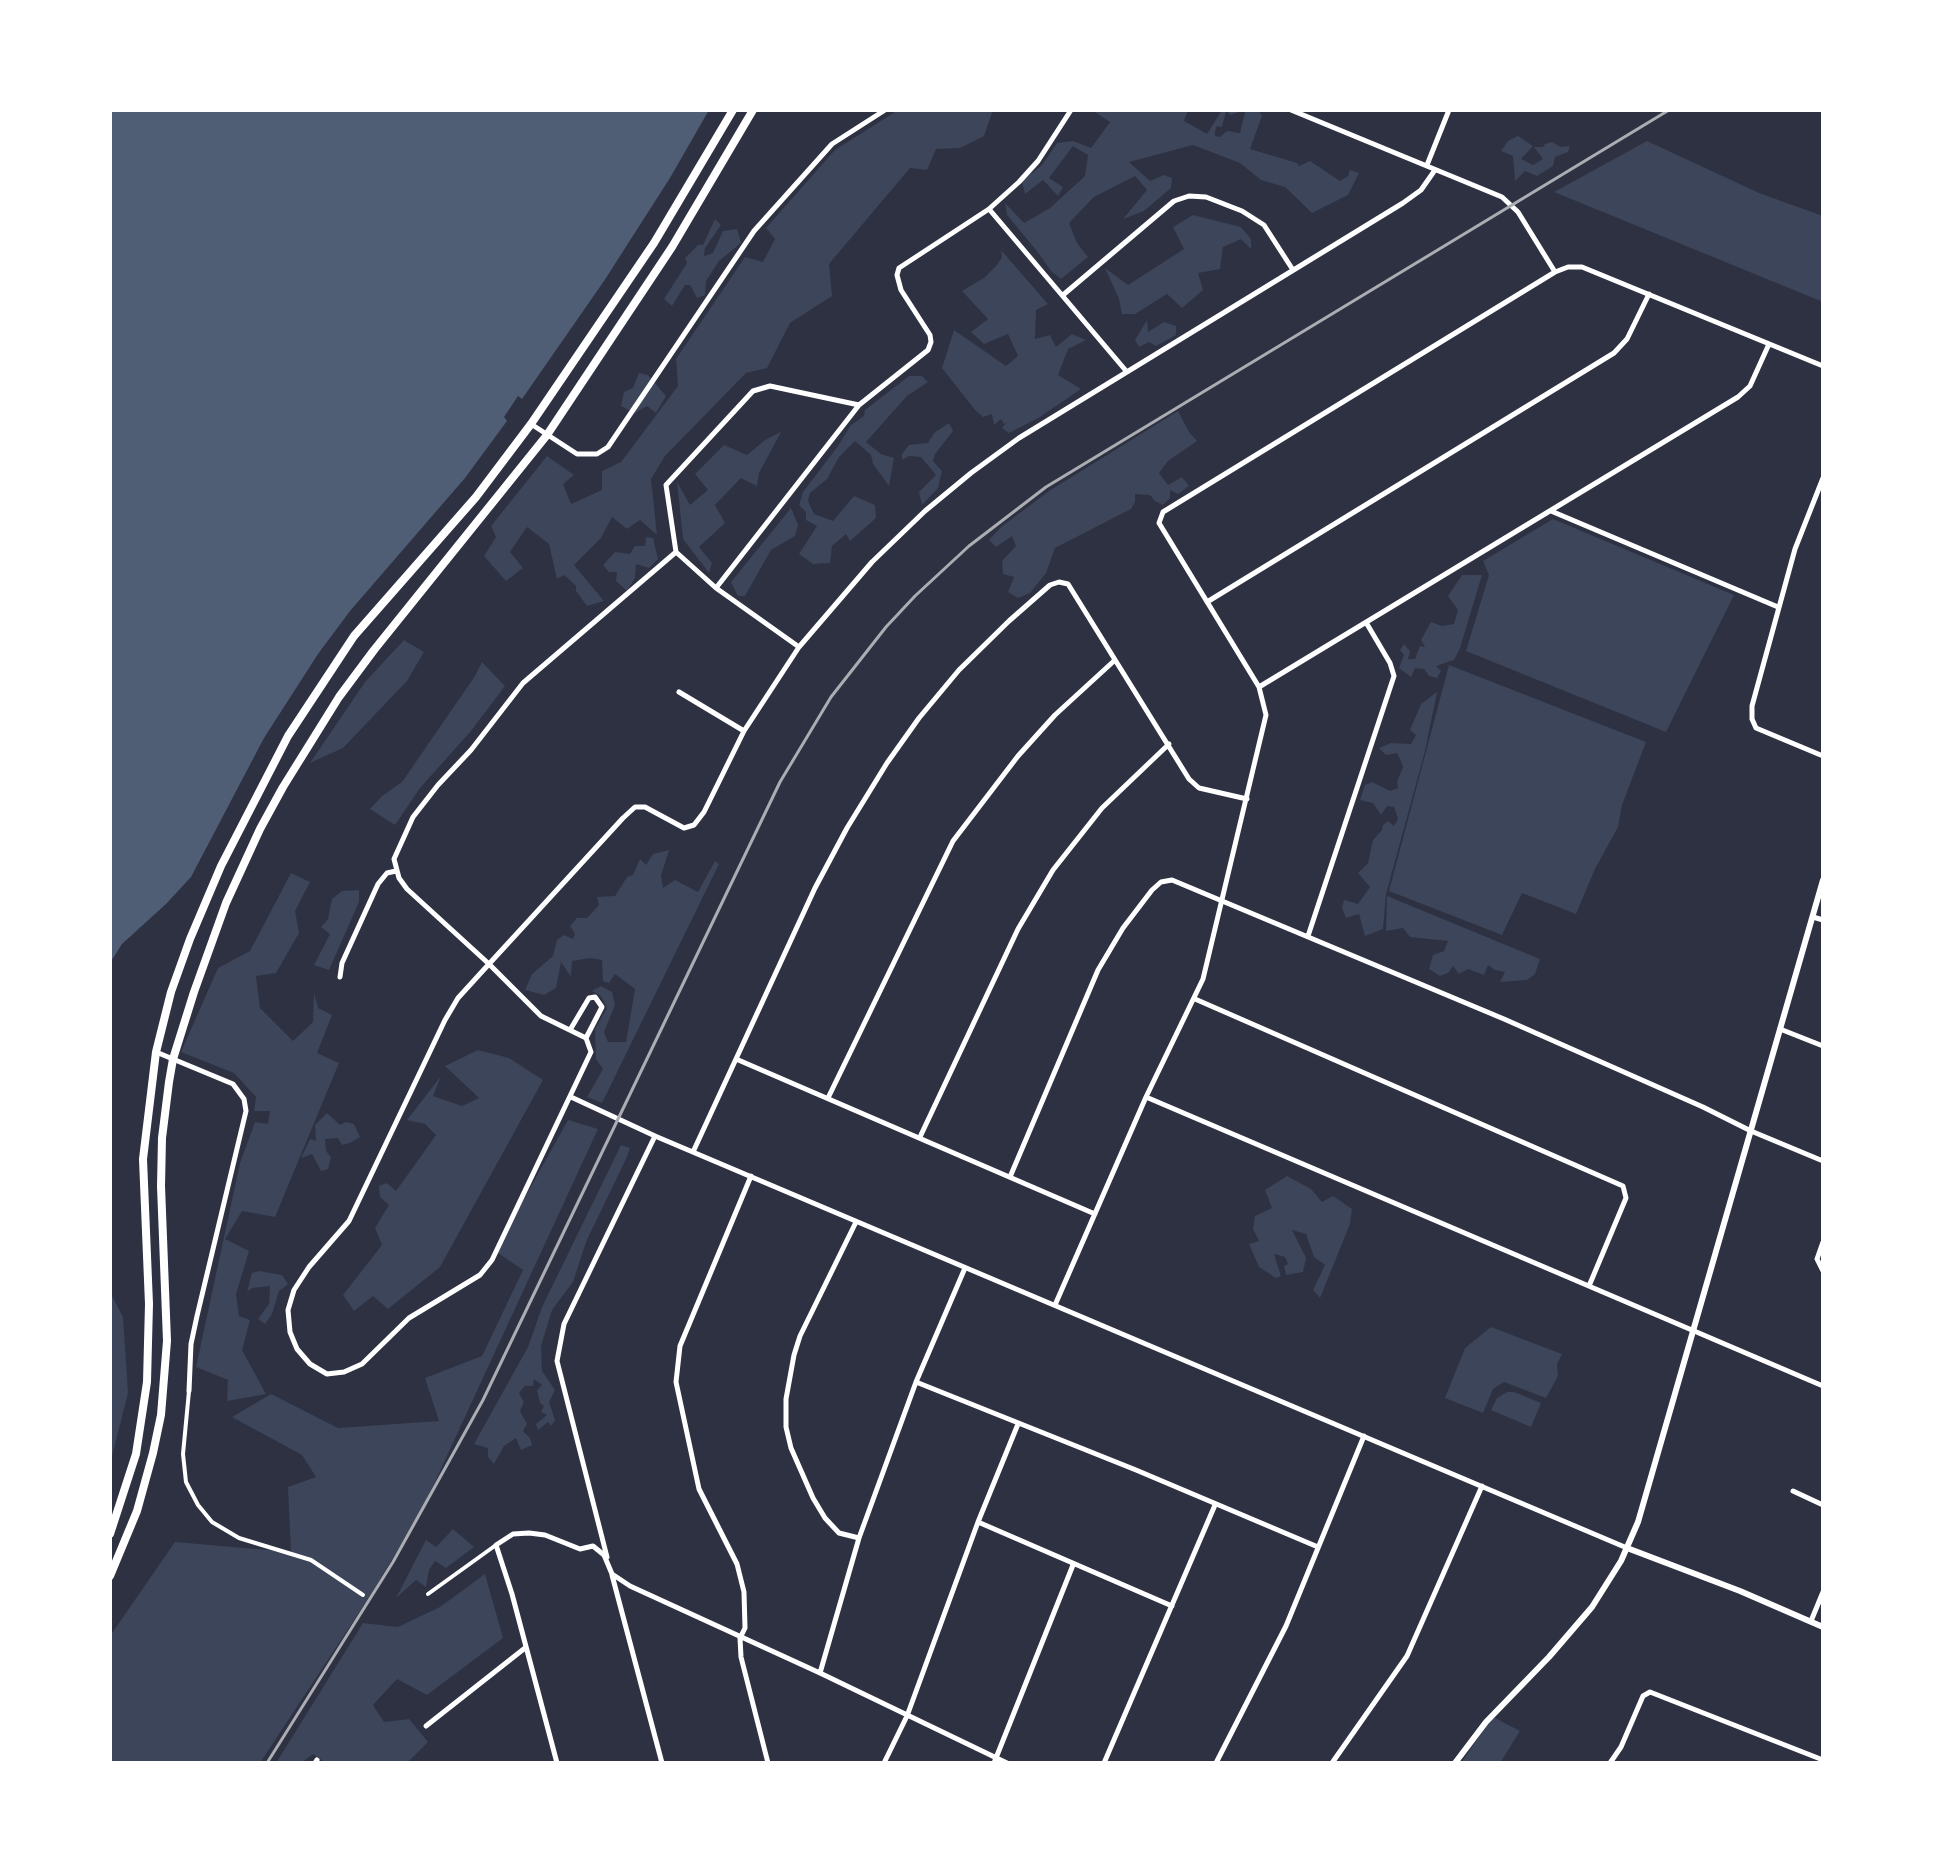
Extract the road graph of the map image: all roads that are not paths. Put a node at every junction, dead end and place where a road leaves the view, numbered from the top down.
1 (733, 110) edge
2 (753, 110) edge
3 (885, 110) edge
4 (1071, 110) edge
5 (1291, 110) edge
6 (1449, 110) edge
7 (1427, 165) junction
8 (1435, 170) junction
9 (989, 209) junction
10 (1293, 270) junction
11 (1555, 272) junction
12 (1649, 294) junction
13 (1063, 295) junction
14 (1769, 344) junction
15 (1823, 366) edge
16 (1127, 372) junction
17 (859, 405) junction
18 (531, 424) junction
19 (547, 435) junction
20 (1823, 478) edge
21 (1551, 511) junction
22 (676, 552) junction
23 (716, 588) junction
24 (1207, 602) junction
25 (1778, 607) junction
26 (1367, 624) junction
27 (799, 647) junction
28 (1115, 660) junction
29 (1259, 687) junction
30 (679, 692) dead end
31 (744, 731) junction
32 (1169, 744) junction
33 (1823, 756) edge
34 (1247, 799) junction
35 (396, 871) junction
36 (1823, 880) edge
37 (1223, 902) junction
38 (1813, 917) junction
39 (1823, 920) edge
40 (1308, 936) junction
41 (489, 964) junction
42 (340, 977) dead end
43 (1195, 999) junction
44 (1780, 1029) junction
45 (570, 1030) junction
46 (586, 1038) junction
47 (1823, 1046) edge
48 (156, 1052) junction
49 (173, 1059) junction
50 (736, 1059) junction
51 (571, 1097) junction
52 (1146, 1097) junction
53 (828, 1098) junction
54 (1751, 1131) junction
55 (655, 1136) junction
56 (920, 1137) junction
57 (693, 1152) junction
58 (1823, 1161) edge
59 (751, 1176) junction
60 (1010, 1177) junction
61 (1095, 1214) junction
62 (856, 1222) junction
63 (1823, 1242) edge
64 (965, 1268) junction
65 (1823, 1271) edge
66 (1589, 1286) junction
67 (1055, 1305) junction
68 (1693, 1331) junction
69 (916, 1382) junction
70 (1823, 1386) edge
71 (189, 1391) joint
72 (1018, 1424) junction
73 (1364, 1436) junction
74 (1482, 1486) junction
75 (1793, 1491) dead end
76 (1215, 1505) junction
77 (1823, 1505) edge
78 (978, 1522) junction
79 (110, 1534) edge
80 (859, 1538) junction
81 (496, 1545) junction
82 (1318, 1547) junction
83 (1627, 1548) junction
84 (1073, 1565) junction
85 (612, 1574) junction
86 (110, 1576) edge
87 (1823, 1592) edge
88 (428, 1594) dead end
89 (363, 1595) dead end
90 (1172, 1606) junction
91 (1811, 1621) junction
92 (1823, 1627) edge
93 (740, 1638) junction
94 (525, 1648) junction
95 (820, 1673) junction
96 (907, 1716) junction
97 (426, 1726) dead end
98 (996, 1760) edge
99 (1823, 1760) edge
100 (557, 1763) edge
101 (662, 1763) edge
102 (768, 1763) edge
103 (884, 1763) edge
104 (1007, 1763) edge
105 (1104, 1763) edge
106 (1216, 1763) edge
107 (1332, 1763) edge
108 (1455, 1763) edge
109 (1610, 1763) edge

1 - 18 main road
2 - 19 main road
3 - 19 street
4 - 9 street
5 - 7 street
6 - 7 street
7 - 8 street
8 - 10 street
8 - 11 street
9 - 13 street
9 - 17 street
10 - 13 street
10 - 16 street
11 - 12 street
11 - 24 street
12 - 14 street
12 - 24 street
13 - 16 street
14 - 15 street
14 - 21 street
16 - 27 street
17 - 22 street
17 - 23 street
18 - 19 street
18 - 48 main road
19 - 49 main road
20 - 25 street
21 - 25 street
21 - 26 street
22 - 23 street
22 - 35 street
23 - 27 street
24 - 29 street
25 - 33 street
26 - 29 street
26 - 40 street
27 - 31 street
28 - 32 street
28 - 50 street
28 - 53 street
29 - 34 street
30 - 31 street
31 - 41 street
32 - 34 street
32 - 56 street
34 - 37 street
35 - 41 street
35 - 42 street
36 - 38 street
37 - 40 street
37 - 43 street
37 - 60 street
38 - 39 street
38 - 44 street
40 - 54 street
41 - 45 street
41 - 51 street
43 - 52 street
43 - 66 street
44 - 47 street
44 - 54 street
45 - 46 street
45 - 46 street
46 - 51 street
48 - 49 street
48 - 79 main road
49 - 71 street
49 - 86 main road
50 - 53 street
50 - 57 street
51 - 55 street
52 - 61 street
52 - 66 street
53 - 56 street
54 - 58 street
54 - 68 street
55 - 57 street
55 - 85 street
56 - 60 street
57 - 59 street
59 - 62 street
59 - 93 street
60 - 61 street
61 - 67 street
62 - 64 street
62 - 80 street
63 - 65 street
64 - 67 street
64 - 69 street
66 - 68 street
67 - 73 street
68 - 70 street
68 - 83 street
69 - 72 street
69 - 80 street
71 - 89 street
72 - 76 street
72 - 78 street
73 - 74 street
73 - 82 street
74 - 83 street
74 - 107 street
75 - 77 street
76 - 82 street
76 - 90 street
78 - 84 street
78 - 96 street
80 - 95 street
81 - 85 street
81 - 88 street
81 - 94 street
82 - 106 street
83 - 91 street
83 - 108 street
84 - 90 street
84 - 98 street
85 - 93 street
85 - 101 street
87 - 91 street
90 - 105 street
91 - 92 street
93 - 95 street
93 - 102 street
94 - 97 street
94 - 100 street
95 - 96 street
96 - 98 street
96 - 103 street
98 - 104 street
99 - 109 street

